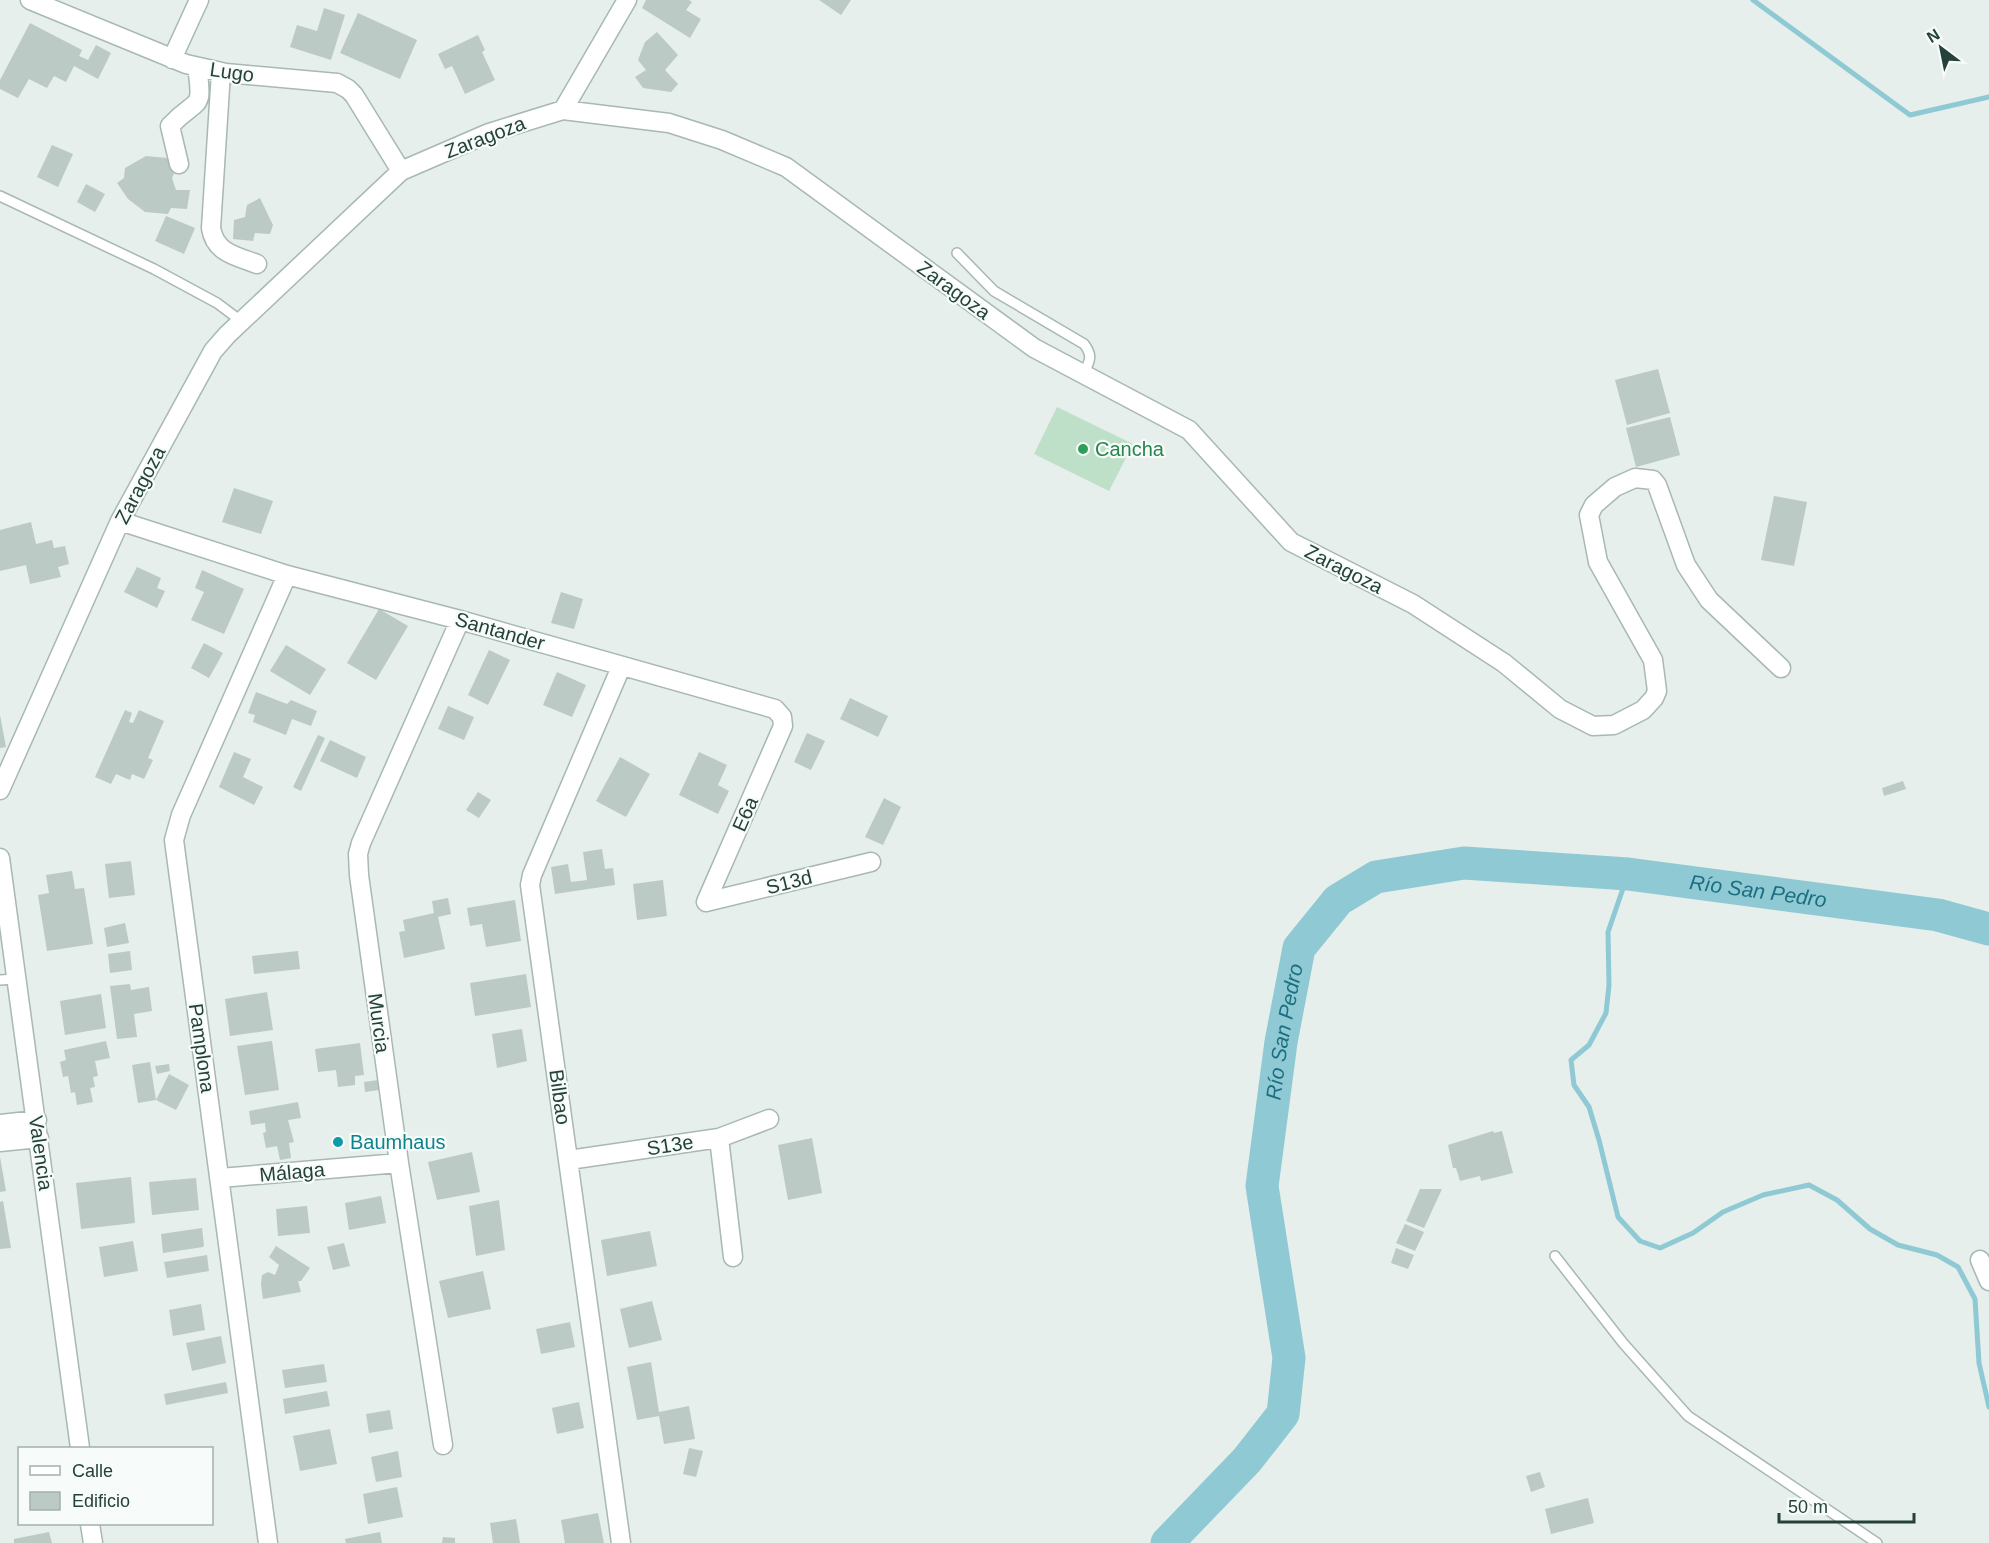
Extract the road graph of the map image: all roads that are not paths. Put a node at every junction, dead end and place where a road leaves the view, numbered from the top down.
1 (30, 0) edge
2 (199, 0) edge
3 (627, 0) edge
4 (172, 59) junction
5 (197, 67) junction
6 (221, 72) junction
7 (563, 110) junction
8 (179, 164) dead end
9 (400, 171) junction
10 (0, 195) edge
11 (957, 253) dead end
12 (257, 264) dead end
13 (241, 321) junction
14 (1083, 376) junction
15 (120, 521) junction
16 (287, 575) junction
17 (460, 620) junction
18 (621, 667) junction
19 (1781, 668) dead end
20 (783, 726) joint
21 (0, 790) edge
22 (0, 858) edge
23 (871, 862) dead end
24 (706, 902) joint
25 (8, 980) edge
26 (770, 1119) dead end
27 (0, 1124) edge
28 (38, 1129) junction
29 (719, 1138) junction
30 (0, 1142) edge
31 (569, 1160) junction
32 (399, 1162) junction
33 (220, 1178) junction
34 (1555, 1256) dead end
35 (733, 1257) dead end
36 (1980, 1260) dead end
37 (1989, 1281) edge
38 (443, 1445) dead end
39 (80, 1447) edge
40 (90, 1525) edge
41 (93, 1543) edge
42 (268, 1543) edge
43 (621, 1543) edge
44 (1877, 1543) edge

1 - 4 street, Lugo
2 - 4 street
3 - 7 street
4 - 5 street, Lugo
5 - 6 street, Lugo
5 - 8 street
6 - 9 street, Lugo
6 - 12 street
7 - 9 street, Zaragoza
7 - 14 street, Zaragoza
9 - 13 street, Zaragoza
10 - 13 lane
11 - 14 lane
13 - 15 street, Zaragoza
14 - 19 street, Zaragoza
15 - 16 street, Santander
15 - 21 street, Zaragoza
16 - 17 street, Santander
16 - 33 street, Pamplona
17 - 18 street, Santander
17 - 32 street, Murcia
18 - 20 street, Santander
18 - 31 street, Bilbao
20 - 24 street, E6a
22 - 25 street, Valencia
23 - 24 street, S13d
25 - 28 street, Valencia
26 - 29 street, S13e
27 - 28 street
28 - 30 street
28 - 39 street, Valencia
29 - 31 street, S13e
29 - 35 street
31 - 43 street, Bilbao
32 - 33 street, Málaga
32 - 38 street, Murcia
33 - 42 street, Pamplona
34 - 44 lane
36 - 37 street
40 - 41 street

